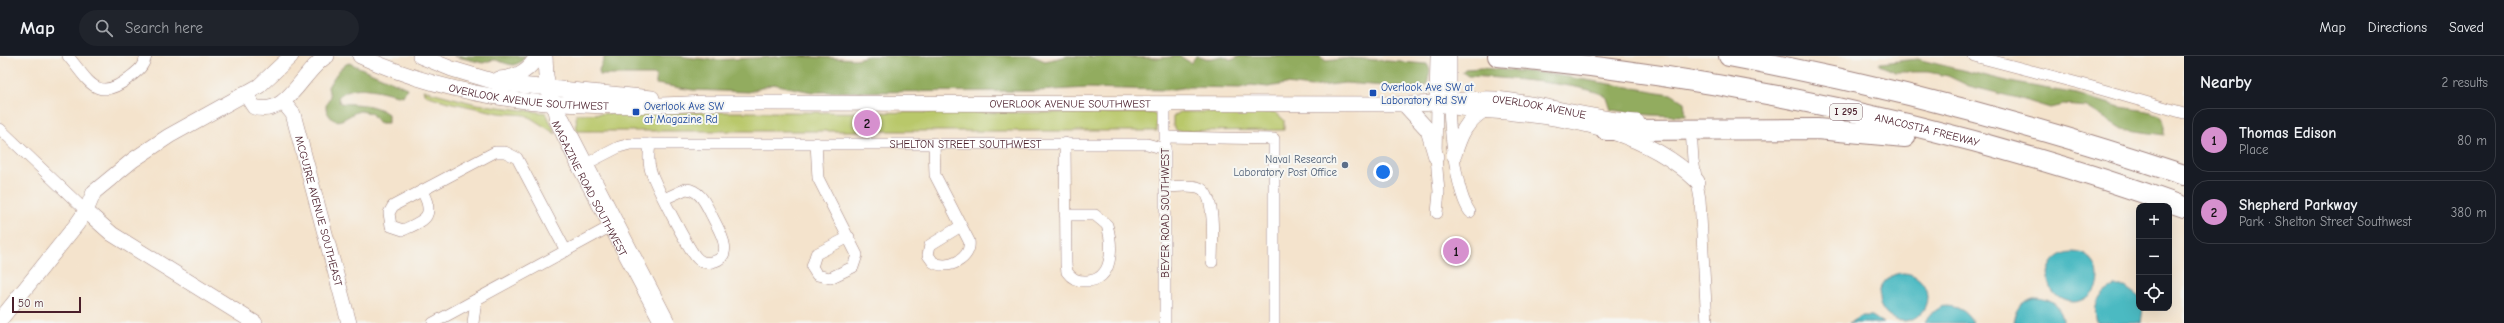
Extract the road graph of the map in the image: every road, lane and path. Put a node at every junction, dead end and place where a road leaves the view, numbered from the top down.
1 (68, 56) edge
2 (146, 56) edge
3 (291, 56) edge
4 (297, 56) edge
5 (327, 56) edge
6 (360, 56) edge
7 (420, 56) edge
8 (537, 56) edge
9 (545, 56) edge
10 (1438, 56) edge
11 (1449, 56) edge
12 (1498, 56) edge
13 (1729, 56) edge
14 (1974, 56) edge
15 (312, 69) junction
16 (482, 79) junction
17 (548, 88) junction
18 (245, 93) junction
19 (1929, 100) junction
20 (283, 102) junction
21 (552, 103) junction
22 (704, 103) junction
23 (1165, 103) junction
24 (1404, 104) junction
25 (1445, 104) junction
26 (1484, 110) junction
27 (2184, 113) edge
28 (0, 129) edge
29 (1691, 129) junction
30 (1606, 130) junction
31 (1166, 137) junction
32 (816, 143) junction
33 (934, 143) junction
34 (1065, 143) junction
35 (650, 144) junction
36 (1165, 149) junction
37 (1454, 154) junction
38 (1436, 157) junction
39 (2184, 162) edge
40 (582, 165) junction
41 (2184, 175) edge
42 (1697, 181) junction
43 (1165, 187) junction
44 (422, 191) dead end
45 (664, 199) junction
46 (2184, 207) edge
47 (86, 211) junction
48 (1470, 212) dead end
49 (1437, 213) dead end
50 (1065, 215) junction
51 (613, 225) junction
52 (961, 226) dead end
53 (849, 237) dead end
54 (566, 251) junction
55 (1212, 262) dead end
56 (476, 300) junction
57 (0, 320) edge
58 (256, 323) edge
59 (349, 323) edge
60 (433, 323) edge
61 (472, 323) edge
62 (660, 323) edge
63 (670, 323) edge
64 (1165, 323) edge
65 (1274, 323) edge
66 (1707, 323) edge

1 - 2 street
3 - 18 street
4 - 15 street
5 - 15 street
6 - 21 street, OVERLOOK AVENUE SOUTHWEST
7 - 16 street, OVERLOOK AVENUE SOUTHWEST
8 - 16 street
9 - 17 street
10 - 25 street
11 - 25 street
12 - 46 highway, ANACOSTIA FREEWAY / I 295
13 - 19 highway
14 - 27 street
15 - 20 street
16 - 17 street, OVERLOOK AVENUE SOUTHWEST
17 - 21 street
17 - 22 street, OVERLOOK AVENUE SOUTHWEST
18 - 20 street
18 - 47 street
19 - 39 highway
19 - 41 highway
20 - 59 street, MCGUIRE AVENUE SOUTHEAST
21 - 22 street, OVERLOOK AVENUE SOUTHWEST
21 - 40 street, MAGAZINE ROAD SOUTHWEST
22 - 23 street, OVERLOOK AVENUE SOUTHWEST
23 - 24 street, OVERLOOK AVENUE SOUTHWEST
23 - 31 street, BEYER ROAD SOUTHWEST
24 - 25 street, OVERLOOK AVENUE SOUTHWEST
24 - 38 street
25 - 26 street, OVERLOOK AVENUE
25 - 29 street, OVERLOOK AVENUE
25 - 37 street
25 - 38 street
26 - 30 street, OVERLOOK AVENUE
26 - 37 street
28 - 47 street
29 - 30 highway
29 - 42 street
29 - 46 highway
30 - 42 street, OVERLOOK AVENUE
31 - 36 street, BEYER ROAD SOUTHWEST
31 - 65 street
32 - 33 street, SHELTON STREET SOUTHWEST
32 - 35 street, SHELTON STREET SOUTHWEST
32 - 53 street
33 - 34 street, SHELTON STREET SOUTHWEST
33 - 52 street
34 - 36 street, SHELTON STREET SOUTHWEST
34 - 50 street
35 - 40 street, SHELTON STREET SOUTHWEST
35 - 45 street
36 - 43 street, BEYER ROAD SOUTHWEST
37 - 48 street
38 - 49 street
40 - 51 street, MAGAZINE ROAD SOUTHWEST
42 - 66 street
43 - 55 street
43 - 64 street, BEYER ROAD SOUTHWEST
44 - 54 street
45 - 45 street
47 - 57 street
47 - 58 street
50 - 50 street
51 - 54 street
51 - 62 street, MAGAZINE ROAD SOUTHWEST
51 - 63 street, MAGAZINE ROAD SOUTHWEST
54 - 56 street
56 - 60 street
56 - 61 street

